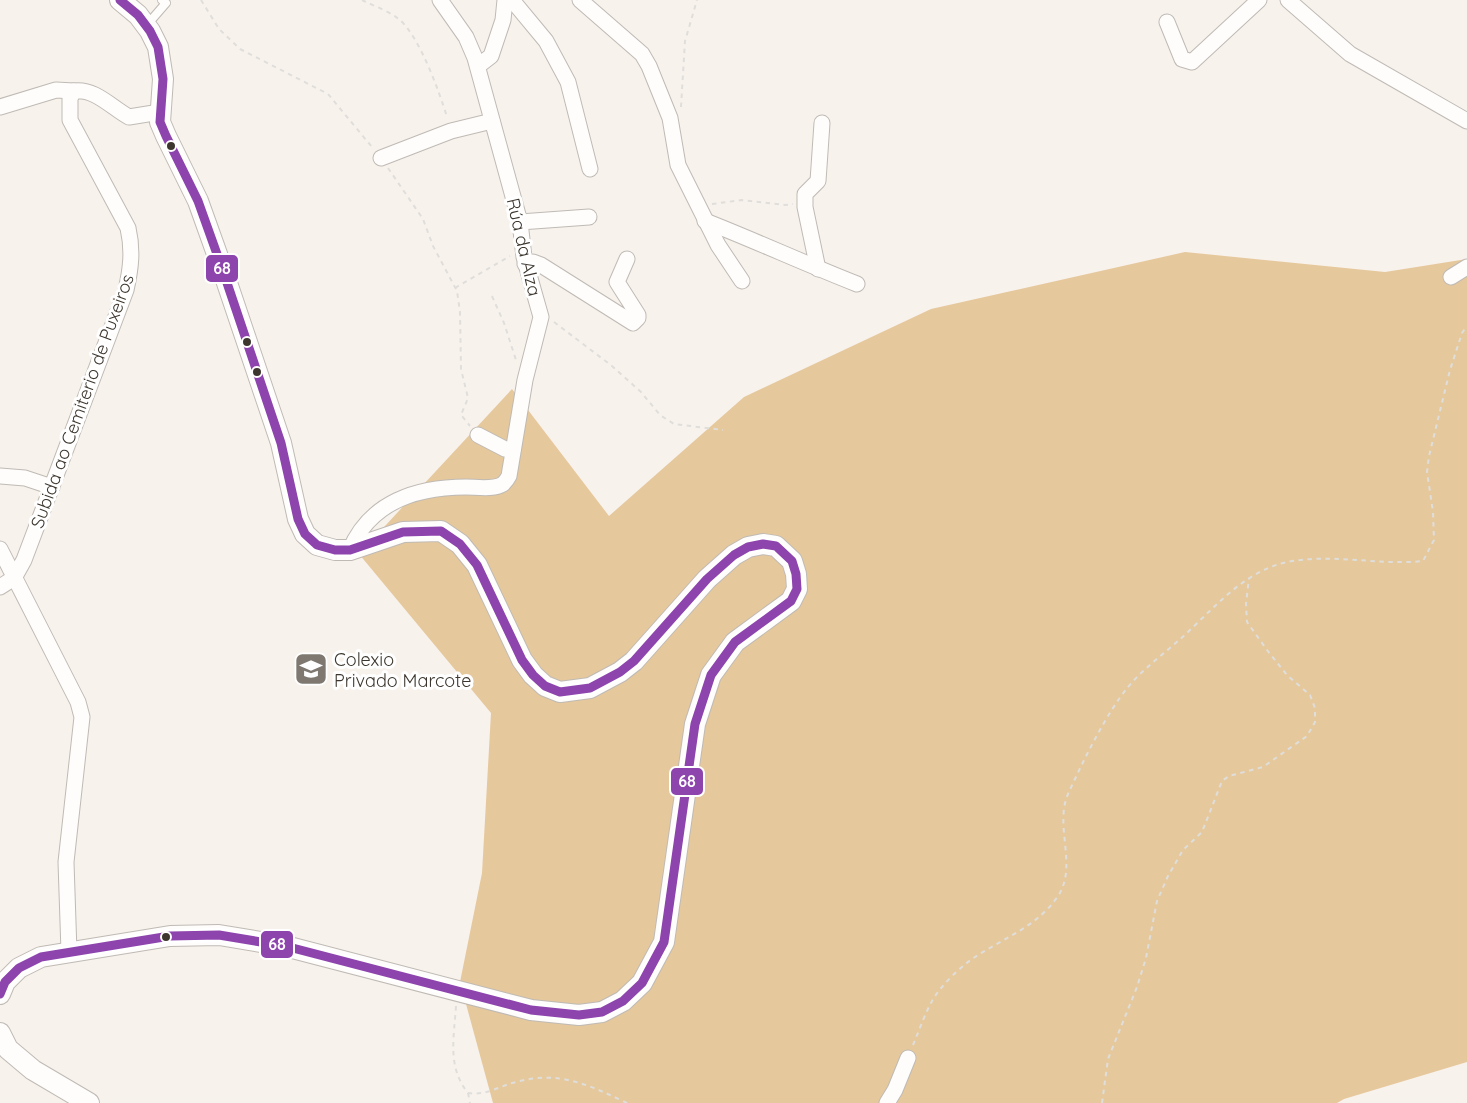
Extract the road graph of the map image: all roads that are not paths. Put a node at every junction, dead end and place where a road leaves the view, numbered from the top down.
1 (120, 0) edge
2 (162, 0) edge
3 (440, 0) edge
4 (506, 0) edge
5 (512, 0) edge
6 (580, 0) edge
7 (1259, 0) edge
8 (1288, 0) edge
9 (1167, 22) dead end
10 (146, 26) junction
11 (478, 66) junction
12 (74, 91) junction
13 (0, 107) edge
14 (160, 112) junction
15 (492, 121) junction
16 (1467, 121) edge
17 (822, 123) dead end
18 (381, 158) road end
19 (590, 169) dead end
20 (589, 218) dead end
21 (705, 221) junction
22 (520, 222) junction
23 (524, 256) junction
24 (627, 259) dead end
25 (1467, 267) edge
26 (818, 269) junction
27 (1451, 277) dead end
28 (742, 281) dead end
29 (857, 284) dead end
30 (478, 435) road end
31 (513, 450) junction
32 (0, 476) edge
33 (52, 486) junction
34 (0, 549) edge
35 (350, 550) junction
36 (14, 578) junction
37 (0, 586) edge
38 (69, 952) junction
39 (2, 984) edge
40 (0, 1033) edge
41 (908, 1058) road end
42 (89, 1103) edge
43 (887, 1103) edge

1 - 10 street
2 - 10 lane
3 - 11 street, Rúa da Alza
4 - 11 street
5 - 19 street
6 - 21 street
7 - 9 street
8 - 16 street
10 - 14 street
11 - 15 street, Rúa da Alza
12 - 13 street
12 - 14 street
12 - 33 street, Subida ao Cemiterio de Puxeiros
14 - 35 street
15 - 18 street
15 - 22 street, Rúa da Alza
17 - 26 street
20 - 22 street
21 - 26 street
21 - 28 street
22 - 23 street, Rúa da Alza
23 - 24 street
23 - 31 street, Rúa da Alza
25 - 27 street
26 - 29 street
30 - 31 street
31 - 35 street, Rúa da Alza
32 - 33 street
33 - 36 street, Subida ao Cemiterio de Puxeiros
34 - 36 street
35 - 38 street
36 - 37 street
36 - 38 street
38 - 39 street
40 - 42 street
41 - 43 street

